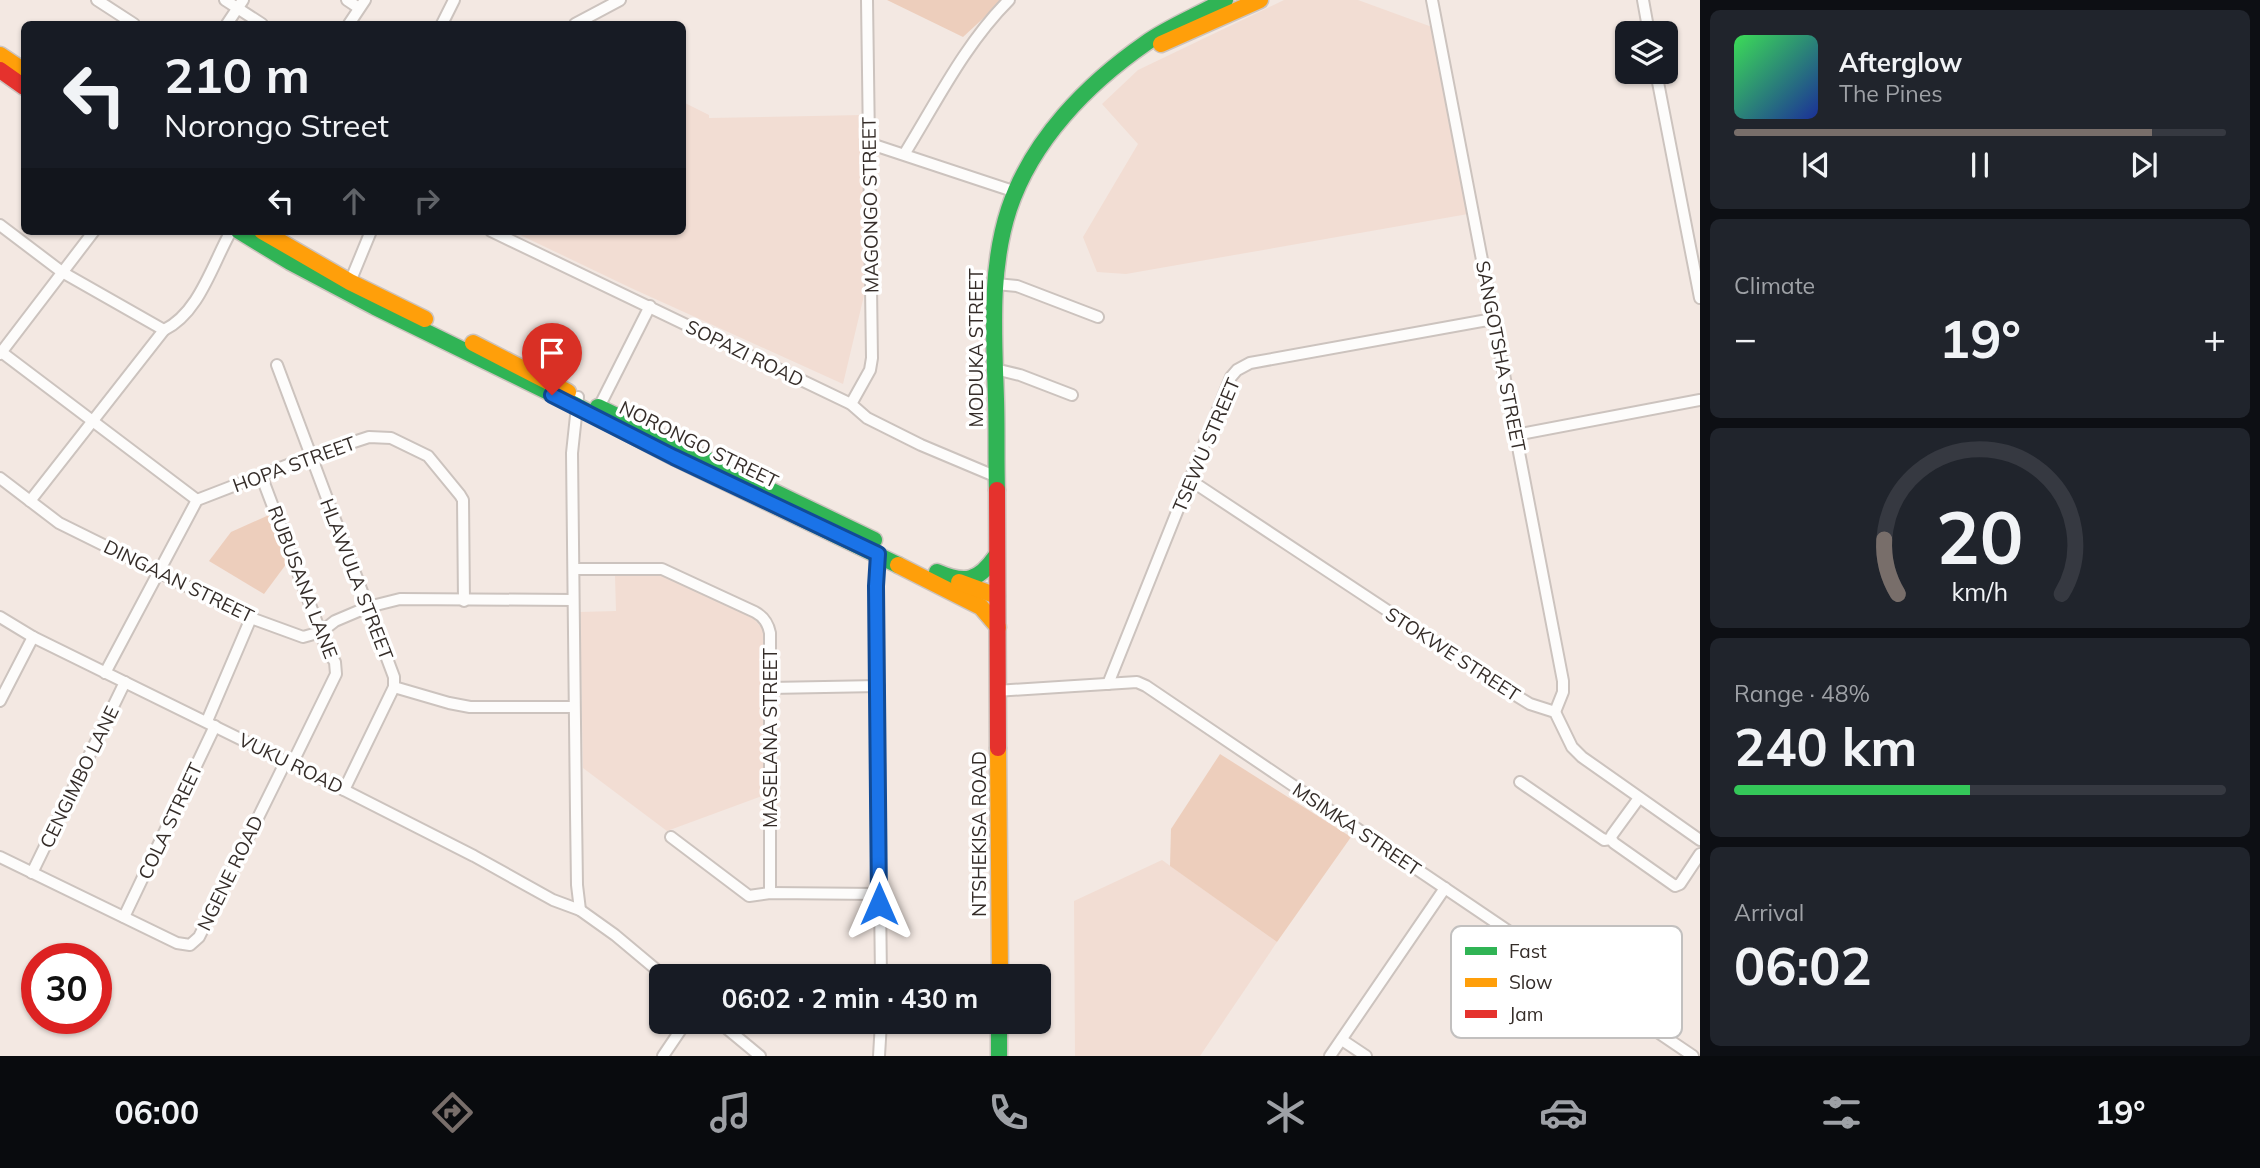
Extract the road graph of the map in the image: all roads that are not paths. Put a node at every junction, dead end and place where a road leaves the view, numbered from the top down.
1 (97, 0) edge
2 (225, 0) edge
3 (347, 0) edge
4 (454, 0) edge
5 (620, 0) edge
6 (867, 0) edge
7 (1009, 0) edge
8 (1225, 0) edge
9 (1260, 0) edge
10 (1432, 0) edge
11 (1643, 0) edge
12 (240, 4) edge
13 (362, 4) edge
14 (129, 21) edge
15 (228, 21) edge
16 (259, 21) edge
17 (351, 21) edge
18 (443, 21) edge
19 (581, 21) edge
20 (1647, 21) edge
21 (1132, 54) junction
22 (0, 55) edge
23 (21, 69) edge
24 (0, 70) edge
25 (1658, 84) edge
26 (21, 85) edge
27 (868, 143) junction
28 (905, 153) junction
29 (1016, 192) junction
30 (0, 225) edge
31 (91, 235) edge
32 (229, 235) edge
33 (246, 235) edge
34 (269, 235) edge
35 (369, 235) edge
36 (499, 235) edge
37 (62, 272) junction
38 (350, 282) junction
39 (1698, 282) edge
40 (996, 284) junction
41 (1700, 298) edge
42 (375, 301) junction
43 (650, 306) junction
44 (1098, 317) dead end
45 (1493, 319) junction
46 (164, 330) junction
47 (0, 353) edge
48 (277, 365) dead end
49 (995, 369) junction
50 (1072, 395) dead end
51 (1700, 400) edge
52 (577, 402) junction
53 (851, 404) junction
54 (597, 412) junction
55 (93, 419) junction
56 (1515, 435) junction
57 (311, 456) junction
58 (261, 475) junction
59 (997, 477) junction
60 (0, 478) edge
61 (1190, 480) junction
62 (197, 500) junction
63 (30, 501) junction
64 (878, 554) junction
65 (996, 555) junction
66 (574, 569) junction
67 (158, 570) junction
68 (956, 581) junction
69 (997, 596) junction
70 (573, 600) junction
71 (464, 601) junction
72 (368, 607) junction
73 (0, 617) edge
74 (251, 618) junction
75 (998, 627) junction
76 (321, 632) junction
77 (33, 637) junction
78 (105, 673) junction
79 (125, 682) junction
80 (1108, 684) junction
81 (394, 687) junction
82 (878, 687) junction
83 (770, 688) junction
84 (996, 691) junction
85 (0, 701) edge
86 (575, 707) junction
87 (1555, 712) junction
88 (211, 723) junction
89 (289, 762) junction
90 (1520, 782) dead end
91 (344, 790) junction
92 (1639, 798) junction
93 (671, 837) dead end
94 (1611, 839) junction
95 (1700, 839) edge
96 (1700, 854) edge
97 (0, 857) edge
98 (32, 873) junction
99 (1445, 888) junction
100 (770, 893) junction
101 (879, 894) junction
102 (580, 910) junction
103 (124, 917) junction
104 (1501, 926) edge
105 (650, 964) edge
106 (881, 964) edge
107 (1000, 964) edge
108 (678, 1034) edge
109 (733, 1034) edge
110 (880, 1034) edge
111 (999, 1034) edge
112 (1666, 1038) edge
113 (1342, 1040) junction
114 (663, 1056) edge
115 (760, 1056) edge
116 (879, 1056) edge
117 (999, 1056) edge
118 (1330, 1056) edge
119 (1366, 1056) edge
120 (1693, 1056) edge

1 - 14 street
2 - 12 street
3 - 13 street
4 - 18 street
5 - 19 street
6 - 27 street, MAGONGO STREET
7 - 28 street
8 - 21 street, MODUKA STREET
9 - 21 street, MODUKA STREET
10 - 45 street, SANGOTSHA STREET
11 - 20 street
12 - 15 street
12 - 16 street
13 - 17 street
21 - 29 street, MODUKA STREET
22 - 23 street
24 - 26 street
25 - 39 street
27 - 28 street
27 - 53 street, MAGONGO STREET
28 - 29 street
29 - 40 street, MODUKA STREET
30 - 37 street
31 - 37 street
32 - 46 street
33 - 42 street
34 - 38 street
35 - 38 street
36 - 43 street, SOPAZI ROAD
37 - 46 street
37 - 47 street
38 - 42 street
39 - 41 street
40 - 44 street
40 - 49 street, MODUKA STREET
42 - 52 street, NORONGO STREET
43 - 53 street, SOPAZI ROAD
43 - 54 street
45 - 56 street, SANGOTSHA STREET
45 - 61 street, TSEWU STREET
46 - 55 street
47 - 55 street
48 - 57 street, HLAWULA STREET
49 - 50 street
49 - 59 street, MODUKA STREET
51 - 56 street
52 - 54 street, NORONGO STREET
52 - 66 street
53 - 59 street, SOPAZI ROAD
54 - 64 street, NORONGO STREET
54 - 68 street, NORONGO STREET
55 - 62 street
55 - 63 street
56 - 87 street, SANGOTSHA STREET
57 - 58 street, HOPA STREET
57 - 71 street, HOPA STREET
57 - 72 street, HLAWULA STREET
58 - 62 street, HOPA STREET
58 - 76 street, RUBUSANA LANE
59 - 65 street, MODUKA STREET
60 - 63 street, DINGAAN STREET
61 - 80 street, TSEWU STREET
61 - 87 street, STOKWE STREET
62 - 67 street
63 - 67 street, DINGAAN STREET
64 - 75 street, NORONGO STREET
64 - 82 street
65 - 68 street
65 - 69 street, MODUKA STREET
66 - 70 street
66 - 83 street, MASELANA STREET
67 - 74 street, DINGAAN STREET
67 - 78 street
68 - 69 street, NORONGO STREET
69 - 75 street, MODUKA STREET
70 - 71 street
70 - 86 street
71 - 72 street
72 - 76 street
72 - 81 street, HLAWULA STREET
73 - 77 street, VUKU ROAD
74 - 76 street, DINGAAN STREET
74 - 88 street, COLA STREET
75 - 84 street, MODUKA STREET
76 - 89 street, RUBUSANA LANE
77 - 78 street, VUKU ROAD
77 - 85 street
78 - 79 street, VUKU ROAD
79 - 88 street, VUKU ROAD
79 - 98 street, CENGIMBO LANE
80 - 84 street, MSIMKA STREET
80 - 99 street, MSIMKA STREET
81 - 86 street
81 - 91 street, HLAWULA STREET
82 - 83 street
82 - 101 street
83 - 100 street, MASELANA STREET
84 - 107 street, NTSHEKISA ROAD
86 - 102 street
87 - 92 street
88 - 89 street, VUKU ROAD
88 - 103 street, COLA STREET
89 - 91 street, VUKU ROAD
89 - 103 street, NGENE ROAD
90 - 94 street
91 - 102 street, VUKU ROAD
92 - 94 street
92 - 95 street
93 - 100 street
94 - 96 street
97 - 98 street, NGENE ROAD
98 - 103 street, NGENE ROAD
99 - 104 street, MSIMKA STREET
99 - 113 street
100 - 101 street
101 - 106 street
102 - 105 street, VUKU ROAD
108 - 114 street
109 - 115 street
110 - 116 street
111 - 117 street
112 - 120 street, MSIMKA STREET
113 - 118 street
113 - 119 street

